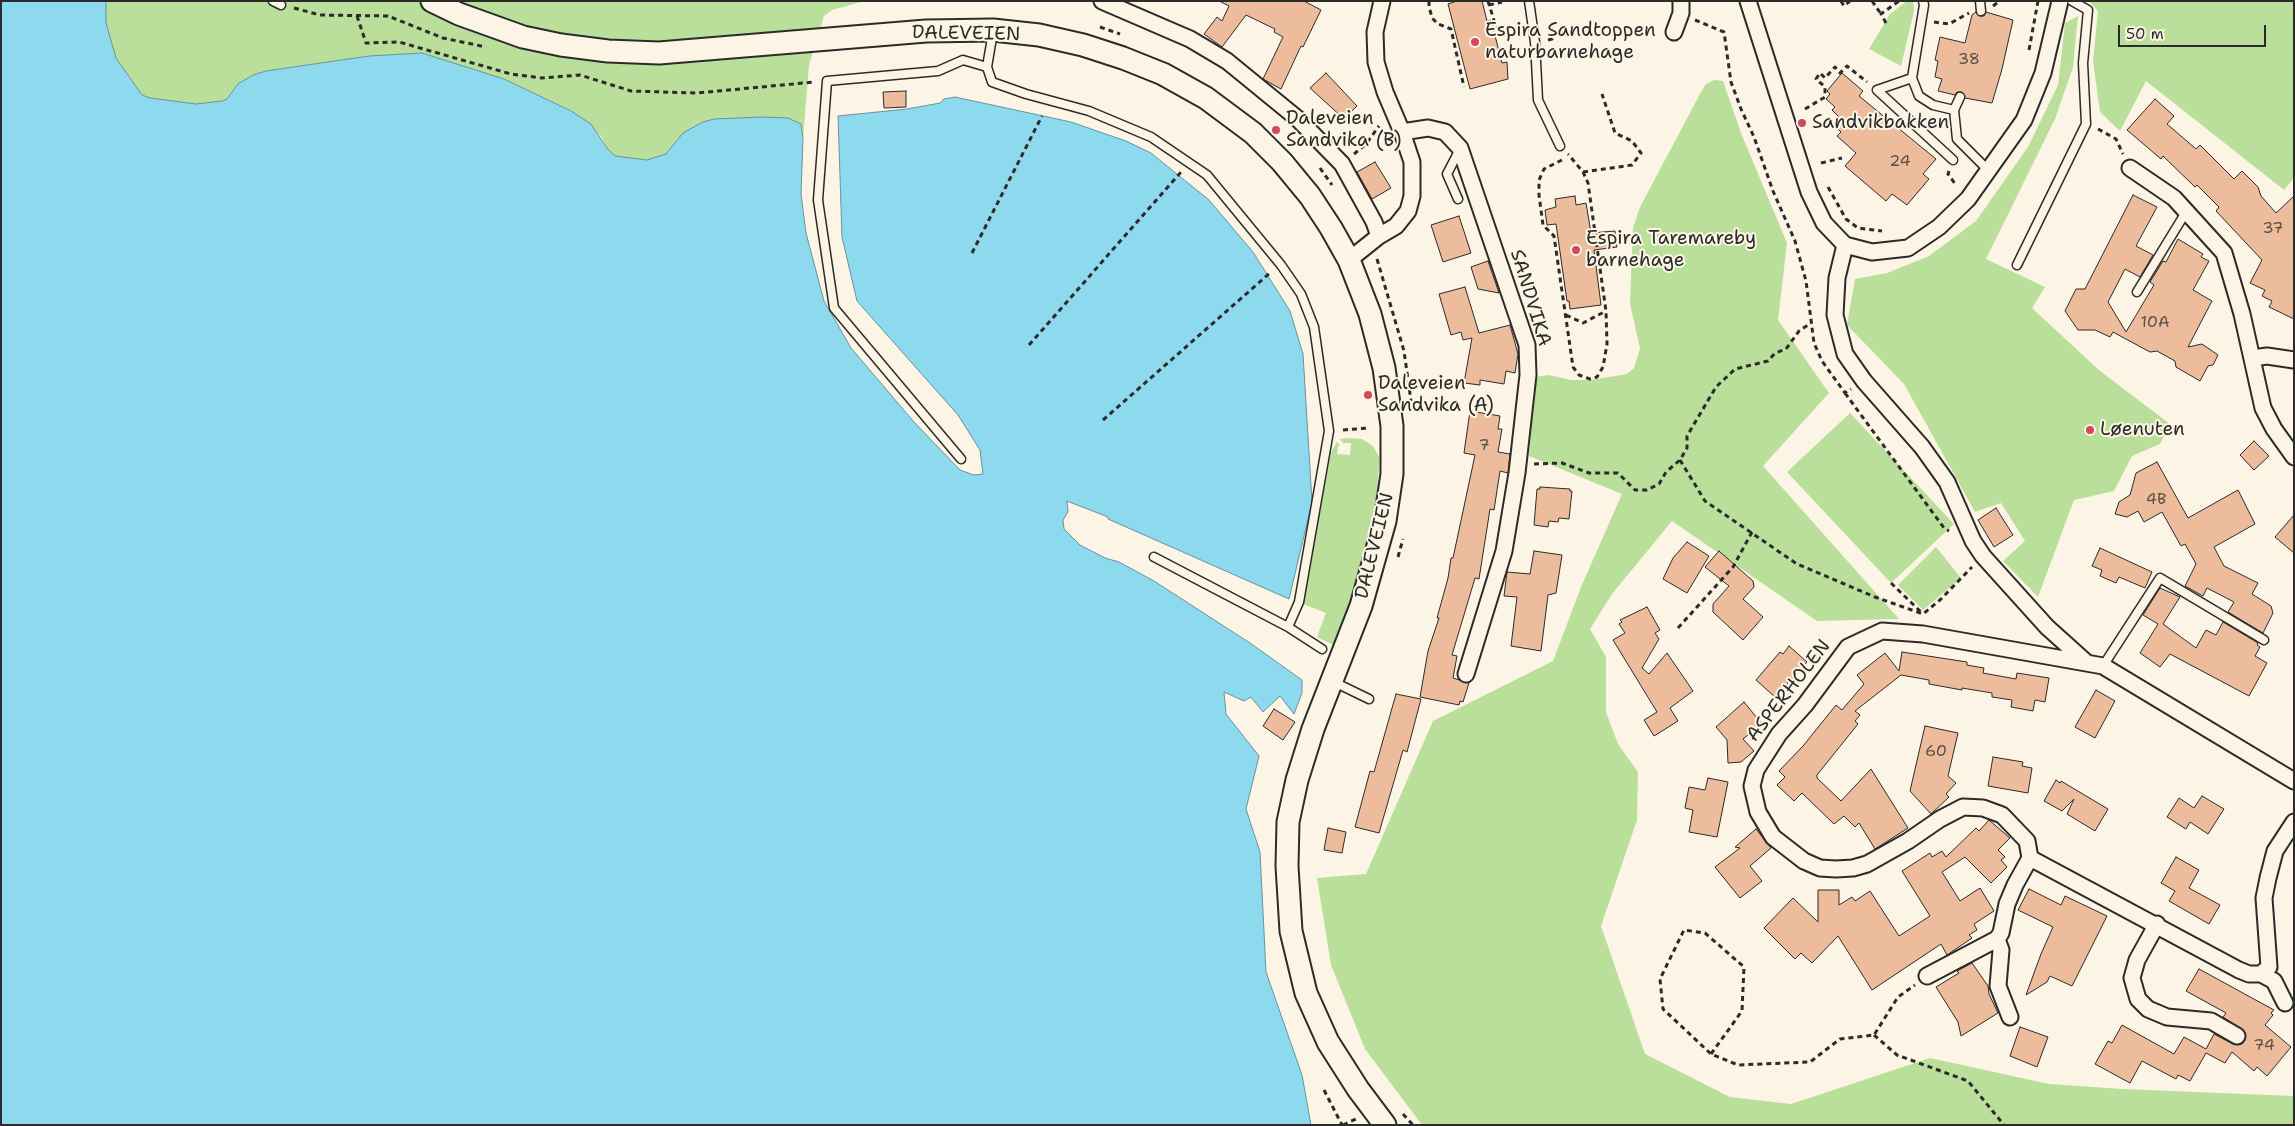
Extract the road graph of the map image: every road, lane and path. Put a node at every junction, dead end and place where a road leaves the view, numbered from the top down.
1 (273, 1) edge
2 (432, 1) edge
3 (1102, 1) edge
4 (1382, 1) edge
5 (1429, 1) edge
6 (1530, 1) edge
7 (1748, 1) edge
8 (1841, 1) edge
9 (1850, 1) edge
10 (1872, 1) edge
11 (1899, 1) edge
12 (1923, 1) edge
13 (1980, 1) edge
14 (2060, 1) edge
15 (2072, 1) edge
16 (1502, 2) edge
17 (1488, 3) edge
18 (281, 5) joint
19 (1681, 7) edge
20 (1981, 11) dead end
21 (1881, 14) junction
22 (1966, 14) dead end
23 (357, 16) junction
24 (1886, 23) dead end
25 (1949, 24) dead end
26 (1091, 25) dead end
27 (1560, 28) dead end
28 (993, 30) junction
29 (1497, 30) dead end
30 (1674, 32) dead end
31 (1126, 36) dead end
32 (1548, 40) dead end
33 (492, 48) dead end
34 (987, 67) junction
35 (575, 70) dead end
36 (1853, 71) dead end
37 (580, 75) junction
38 (1912, 78) junction
39 (827, 81) junction
40 (1464, 87) dead end
41 (1602, 94) dead end
42 (1960, 97) dead end
43 (1805, 109) dead end
44 (1954, 110) junction
45 (1042, 116) dead end
46 (2086, 124) junction
47 (1379, 126) dead end
48 (1402, 132) junction
49 (1560, 146) joint
50 (1460, 148) junction
51 (1570, 157) junction
52 (1842, 158) dead end
53 (1953, 160) dead end
54 (1821, 162) dead end
55 (1315, 163) dead end
56 (1342, 164) junction
57 (2130, 168) joint
58 (1989, 171) junction
59 (1182, 172) dead end
60 (1583, 172) junction
61 (1337, 193) dead end
62 (1458, 199) dead end
63 (2186, 212) junction
64 (1374, 240) junction
65 (1845, 245) junction
66 (972, 253) dead end
67 (1349, 260) junction
68 (2017, 266) dead end
69 (1271, 272) dead end
70 (2137, 292) dead end
71 (1606, 311) junction
72 (1565, 315) junction
73 (1810, 323) junction
74 (1029, 345) dead end
75 (2253, 358) junction
76 (2294, 360) edge
77 (1864, 381) junction
78 (1846, 393) junction
79 (1412, 410) dead end
80 (1103, 420) dead end
81 (1368, 428) dead end
82 (1329, 431) junction
83 (2294, 457) edge
84 (961, 459) dead end
85 (1518, 460) junction
86 (1680, 460) junction
87 (1752, 532) junction
88 (1951, 533) dead end
89 (1403, 537) dead end
90 (1154, 556) dead end
91 (1983, 556) junction
92 (1396, 564) dead end
93 (1892, 583) dead end
94 (1923, 614) junction
95 (1288, 627) junction
96 (1678, 628) dead end
97 (1923, 634) junction
98 (2264, 640) dead end
99 (1322, 649) dead end
100 (2087, 663) junction
101 (2103, 666) junction
102 (1466, 674) dead end
103 (1332, 681) junction
104 (1369, 699) dead end
105 (2294, 781) edge
106 (2294, 822) edge
107 (2030, 858) junction
108 (2156, 924) junction
109 (1997, 939) junction
110 (2261, 974) junction
111 (1926, 976) joint
112 (2285, 1004) dead end
113 (2010, 1017) dead end
114 (1874, 1035) junction
115 (2237, 1036) dead end
116 (1711, 1054) junction
117 (1324, 1090) dead end
118 (1393, 1118) edge
119 (1342, 1125) edge
120 (1413, 1125) edge
121 (2004, 1125) edge

1 - 18 lane
2 - 28 main road, DALEVEIEN
3 - 56 street
4 - 48 street
5 - 40 path
6 - 49 lane
7 - 65 street
8 - 9 path
10 - 21 path
11 - 21 path
12 - 38 lane
13 - 20 lane
14 - 58 street
15 - 46 lane
16 - 17 path
17 - 29 path
18 - 23 path
19 - 30 street
19 - 73 path
21 - 24 path
22 - 25 path
23 - 33 path
23 - 37 path
26 - 31 path
27 - 32 path
28 - 34 lane
28 - 67 main road, DALEVEIEN
34 - 39 lane
34 - 82 lane
35 - 37 path
36 - 43 path
37 - 39 path
38 - 44 lane
38 - 53 lane
39 - 84 lane
41 - 60 path
42 - 44 lane
44 - 58 lane
45 - 66 path
46 - 57 path
46 - 68 lane
47 - 56 path
48 - 50 street, SANDVIKA
48 - 64 street
49 - 51 path
50 - 62 lane
50 - 85 street, SANDVIKA
51 - 60 path
51 - 72 path
52 - 54 path
55 - 61 path
56 - 64 street
57 - 63 street
58 - 65 street
59 - 74 path
60 - 71 path
63 - 70 lane
63 - 75 street
64 - 67 street
64 - 79 path
65 - 77 street
67 - 103 main road, DALEVEIEN
69 - 80 path
71 - 72 path
71 - 72 path
73 - 78 path
73 - 86 path
75 - 76 street
75 - 83 street
77 - 78 path
77 - 91 street
78 - 88 path
81 - 82 path
82 - 95 lane
85 - 86 path
85 - 102 street, SANDVIKA
86 - 87 path
87 - 94 path
87 - 96 path
89 - 92 path
90 - 95 lane
91 - 94 path
91 - 100 street
93 - 94 path
94 - 97 path
95 - 99 lane
97 - 100 street, ASPERHOLEN
97 - 107 street, ASPERHOLEN
98 - 101 lane
100 - 101 street, ASPERHOLEN
101 - 105 street, ASPERHOLEN
103 - 104 lane
103 - 118 main road, DALEVEIEN
106 - 110 street
107 - 108 street
107 - 109 street
108 - 110 street
108 - 115 street
109 - 111 street
109 - 113 street
110 - 112 street
111 - 114 path
114 - 116 path
114 - 121 path
116 - 116 path
117 - 119 path
118 - 120 path

